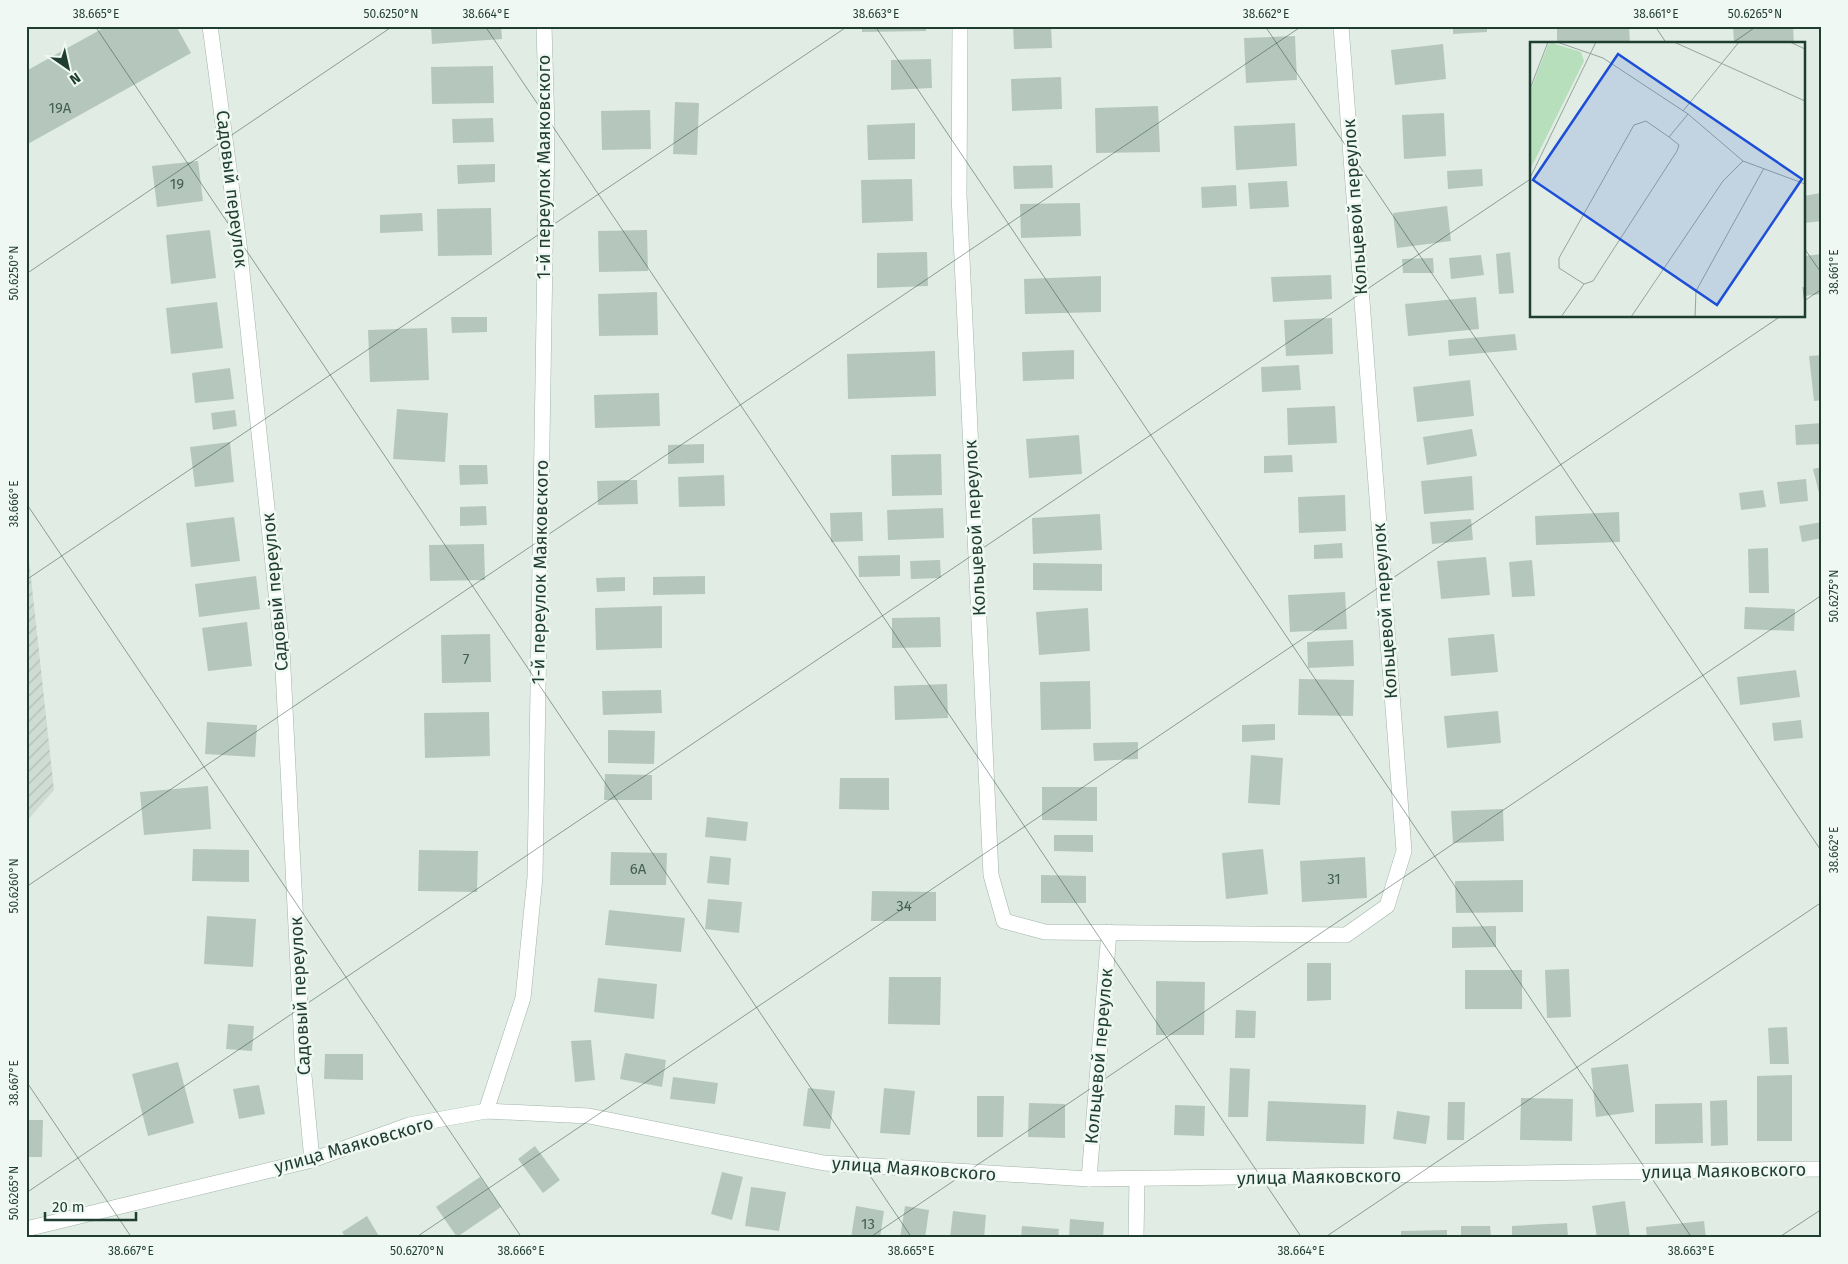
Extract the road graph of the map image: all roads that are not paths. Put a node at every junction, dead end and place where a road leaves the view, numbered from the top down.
1 (210, 26) edge
2 (544, 26) edge
3 (960, 26) edge
4 (1341, 26) edge
5 (1109, 932) junction
6 (486, 1111) junction
7 (312, 1160) junction
8 (1822, 1169) edge
9 (1089, 1179) junction
10 (1137, 1179) junction
11 (26, 1229) edge
12 (1136, 1238) edge

1 - 7 street, Садовый переулок
2 - 6 street, 1-й переулок Маяковского
3 - 5 street, Кольцевой переулок
4 - 5 street, Кольцевой переулок
5 - 9 street, Кольцевой переулок
6 - 7 street, улица Маяковского
6 - 9 street, улица Маяковского
7 - 11 street, улица Маяковского
8 - 10 street, улица Маяковского
9 - 10 street, улица Маяковского
10 - 12 street

